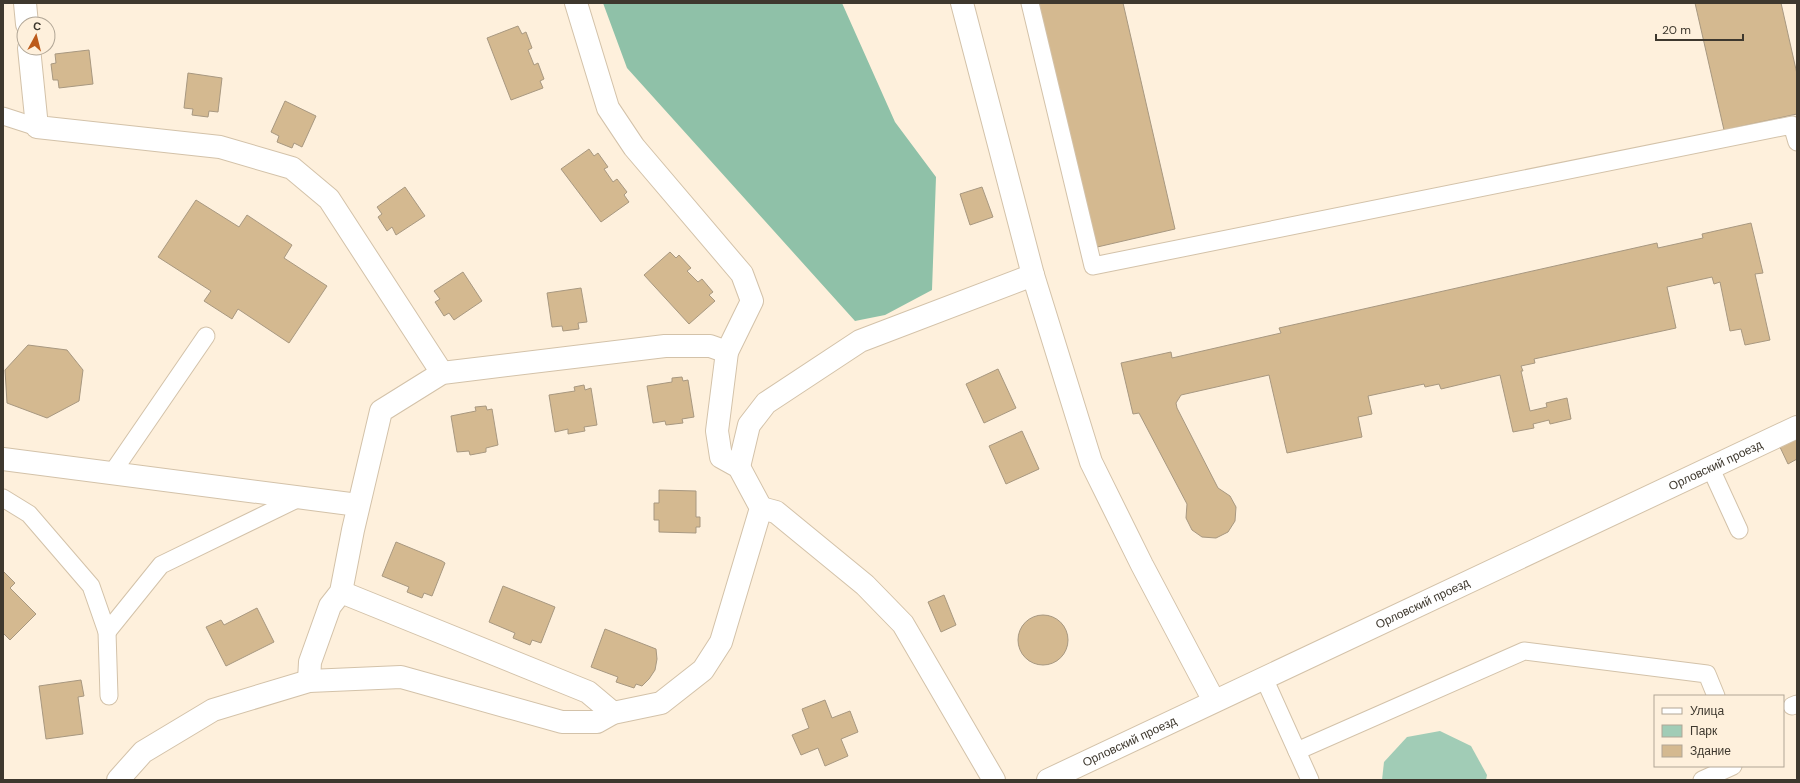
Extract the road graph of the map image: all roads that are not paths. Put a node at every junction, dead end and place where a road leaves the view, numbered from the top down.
1 (25, 3) edge
2 (576, 3) edge
3 (962, 3) edge
4 (1030, 3) edge
5 (26, 16) edge
6 (30, 56) edge
7 (3, 116) edge
8 (36, 127) junction
9 (1797, 142) edge
10 (1034, 274) junction
11 (206, 336) dead end
12 (727, 352) junction
13 (442, 373) junction
14 (1797, 427) edge
15 (3, 459) edge
16 (740, 467) junction
17 (1711, 469) junction
18 (112, 473) junction
19 (3, 498) edge
20 (299, 498) junction
21 (358, 505) junction
22 (761, 508) junction
23 (1739, 530) dead end
24 (341, 592) junction
25 (107, 632) junction
26 (1264, 678) junction
27 (309, 681) junction
28 (1716, 695) edge
29 (109, 696) dead end
30 (1214, 701) junction
31 (612, 714) junction
32 (1297, 751) junction
33 (1731, 767) edge
34 (118, 780) edge
35 (994, 780) edge
36 (1048, 780) edge
37 (1310, 780) edge
38 (1702, 780) edge

1 - 5 street
2 - 12 street
3 - 10 street
4 - 9 lane
6 - 8 street
7 - 8 lane
8 - 13 street
10 - 16 street
10 - 30 street
11 - 18 lane
12 - 13 street
12 - 16 street
13 - 21 street
14 - 17 street, Орловский проезд
15 - 18 street
16 - 22 street
17 - 23 lane
17 - 26 street, Орловский проезд
18 - 20 street
19 - 25 lane
20 - 21 street
20 - 25 lane
21 - 24 street
22 - 31 street
22 - 35 street
24 - 27 street
24 - 31 street
25 - 29 lane
26 - 30 street, Орловский проезд
26 - 32 lane
27 - 31 street
27 - 34 street
28 - 32 lane
30 - 36 street, Орловский проезд
32 - 37 lane
33 - 38 lane

